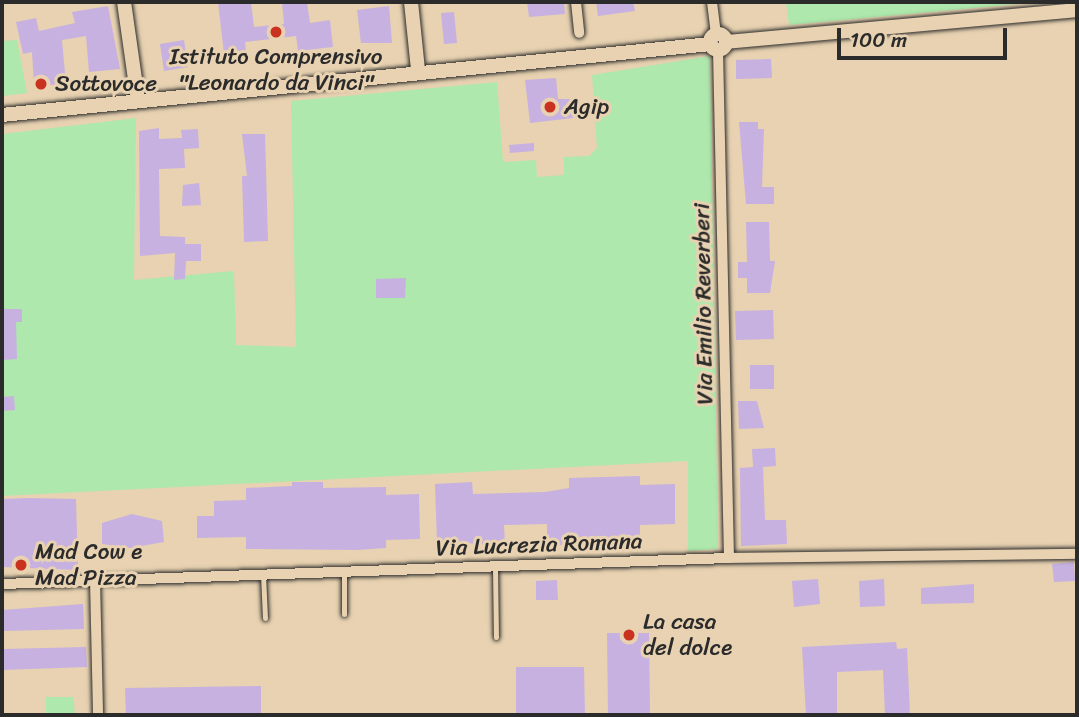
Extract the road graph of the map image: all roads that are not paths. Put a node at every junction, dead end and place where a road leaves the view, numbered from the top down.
1 (124, 2) edge
2 (411, 2) edge
3 (576, 2) edge
4 (712, 2) edge
5 (1077, 10) edge
6 (579, 33) dead end
7 (718, 43) junction
8 (418, 70) junction
9 (138, 100) junction
10 (2, 115) edge
11 (1077, 554) edge
12 (729, 558) junction
13 (495, 566) junction
14 (344, 571) junction
15 (263, 574) junction
16 (95, 580) junction
17 (2, 584) edge
18 (344, 614) dead end
19 (265, 618) dead end
20 (496, 637) dead end
21 (98, 715) edge

1 - 9 street
2 - 8 street
3 - 6 street
4 - 7 street, Via Emilio Reverberi
5 - 7 street
7 - 8 street
7 - 12 street, Via Emilio Reverberi
8 - 9 street
9 - 10 street
11 - 12 street, Via Lucrezia Romana
12 - 13 street, Via Lucrezia Romana
13 - 14 street, Via Lucrezia Romana
13 - 20 lane
14 - 15 street, Via Lucrezia Romana
14 - 18 lane
15 - 16 street, Via Lucrezia Romana
15 - 19 lane
16 - 17 street, Via Lucrezia Romana
16 - 21 street

